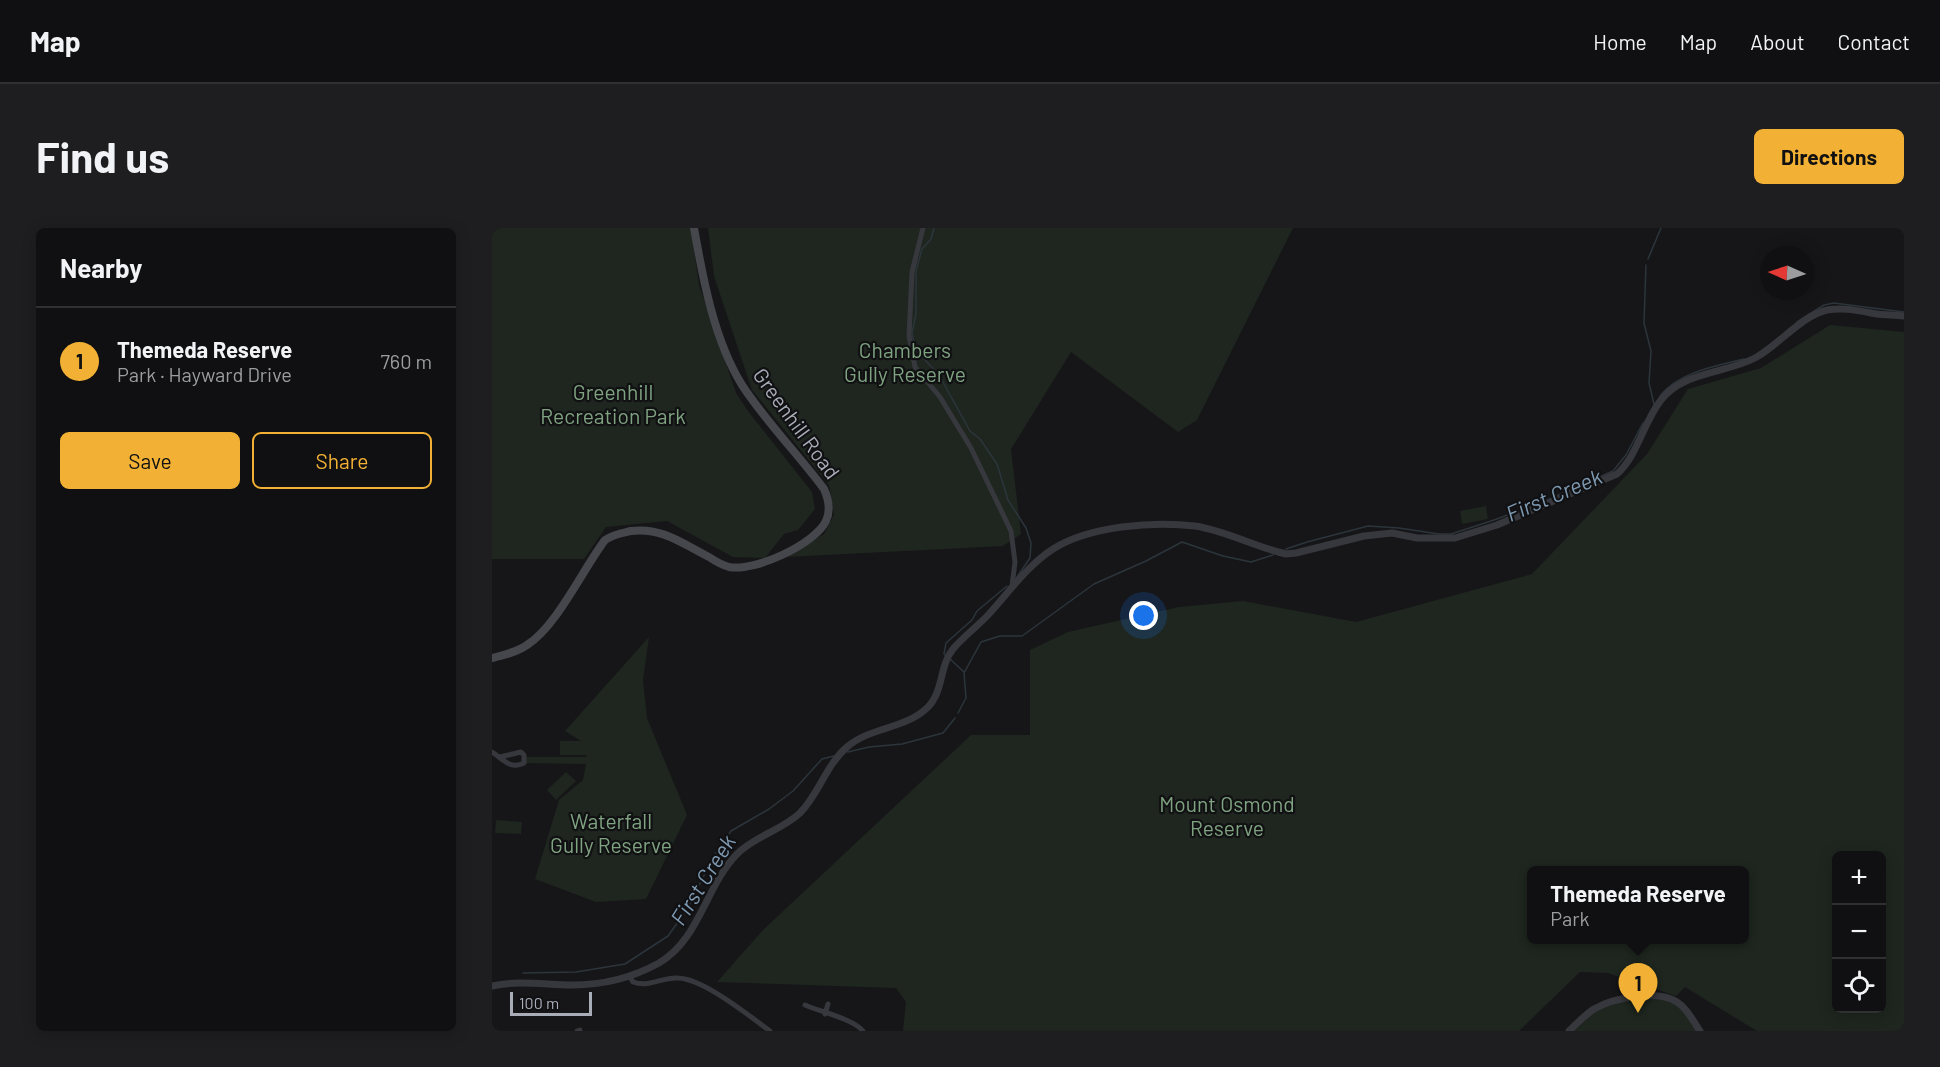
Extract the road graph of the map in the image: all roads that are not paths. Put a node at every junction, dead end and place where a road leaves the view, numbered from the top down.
1 (694, 228) edge
2 (923, 228) edge
3 (1904, 316) edge
4 (1011, 590) junction
5 (492, 657) edge
6 (492, 752) edge
7 (500, 757) dead end
8 (630, 977) junction
9 (492, 986) edge
10 (828, 1004) dead end
11 (805, 1005) dead end
12 (825, 1014) junction
13 (770, 1031) edge
14 (863, 1031) edge
15 (1569, 1031) edge
16 (1700, 1031) edge

1 - 5 main road, Greenhill Road
2 - 4 street
3 - 4 street
4 - 8 street
6 - 7 street
8 - 9 street
8 - 13 street
10 - 12 street
11 - 12 street
12 - 14 street
15 - 16 street

